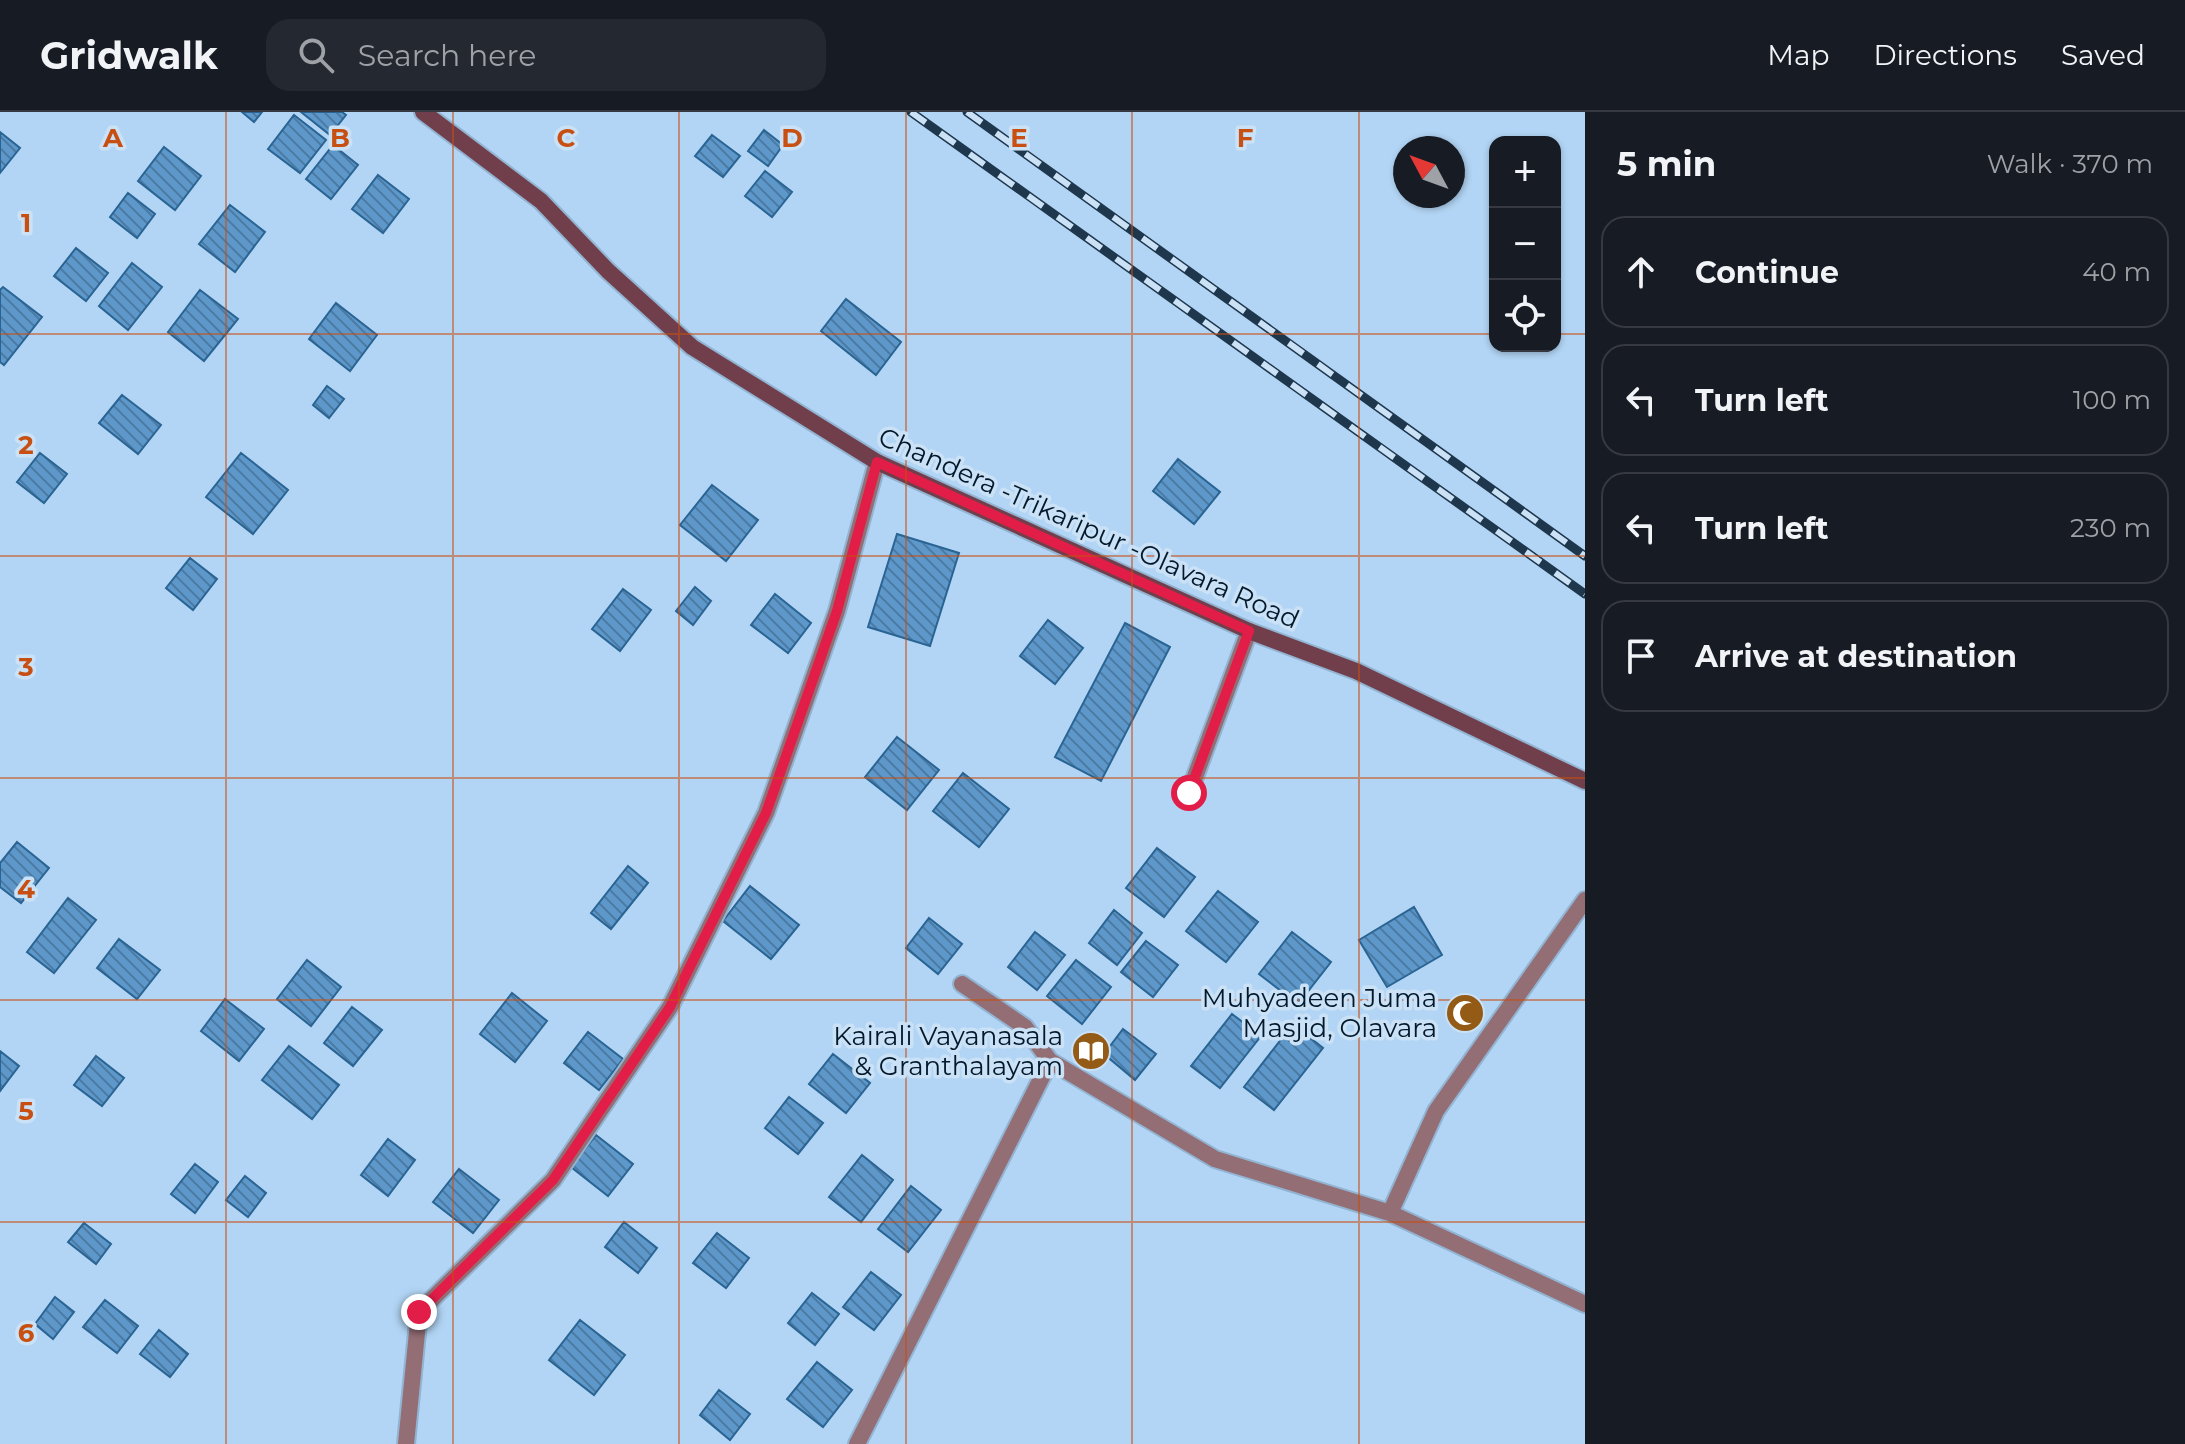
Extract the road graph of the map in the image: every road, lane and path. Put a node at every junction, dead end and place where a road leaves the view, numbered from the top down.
1 (423, 112) edge
2 (877, 462) junction
3 (1249, 631) junction
4 (1585, 781) edge
5 (1189, 793) dead end
6 (1585, 900) edge
7 (962, 984) dead end
8 (1050, 1061) junction
9 (1390, 1213) junction
10 (1585, 1304) edge
11 (406, 1444) edge
12 (857, 1444) edge

1 - 2 main road, Chandera -Trikaripur -Olavara Road
2 - 3 main road, Chandera -Trikaripur -Olavara Road
2 - 11 street
3 - 4 main road, Chandera -Trikaripur -Olavara Road
3 - 5 street
6 - 9 street
7 - 8 street
8 - 9 street
8 - 12 street
9 - 10 street

